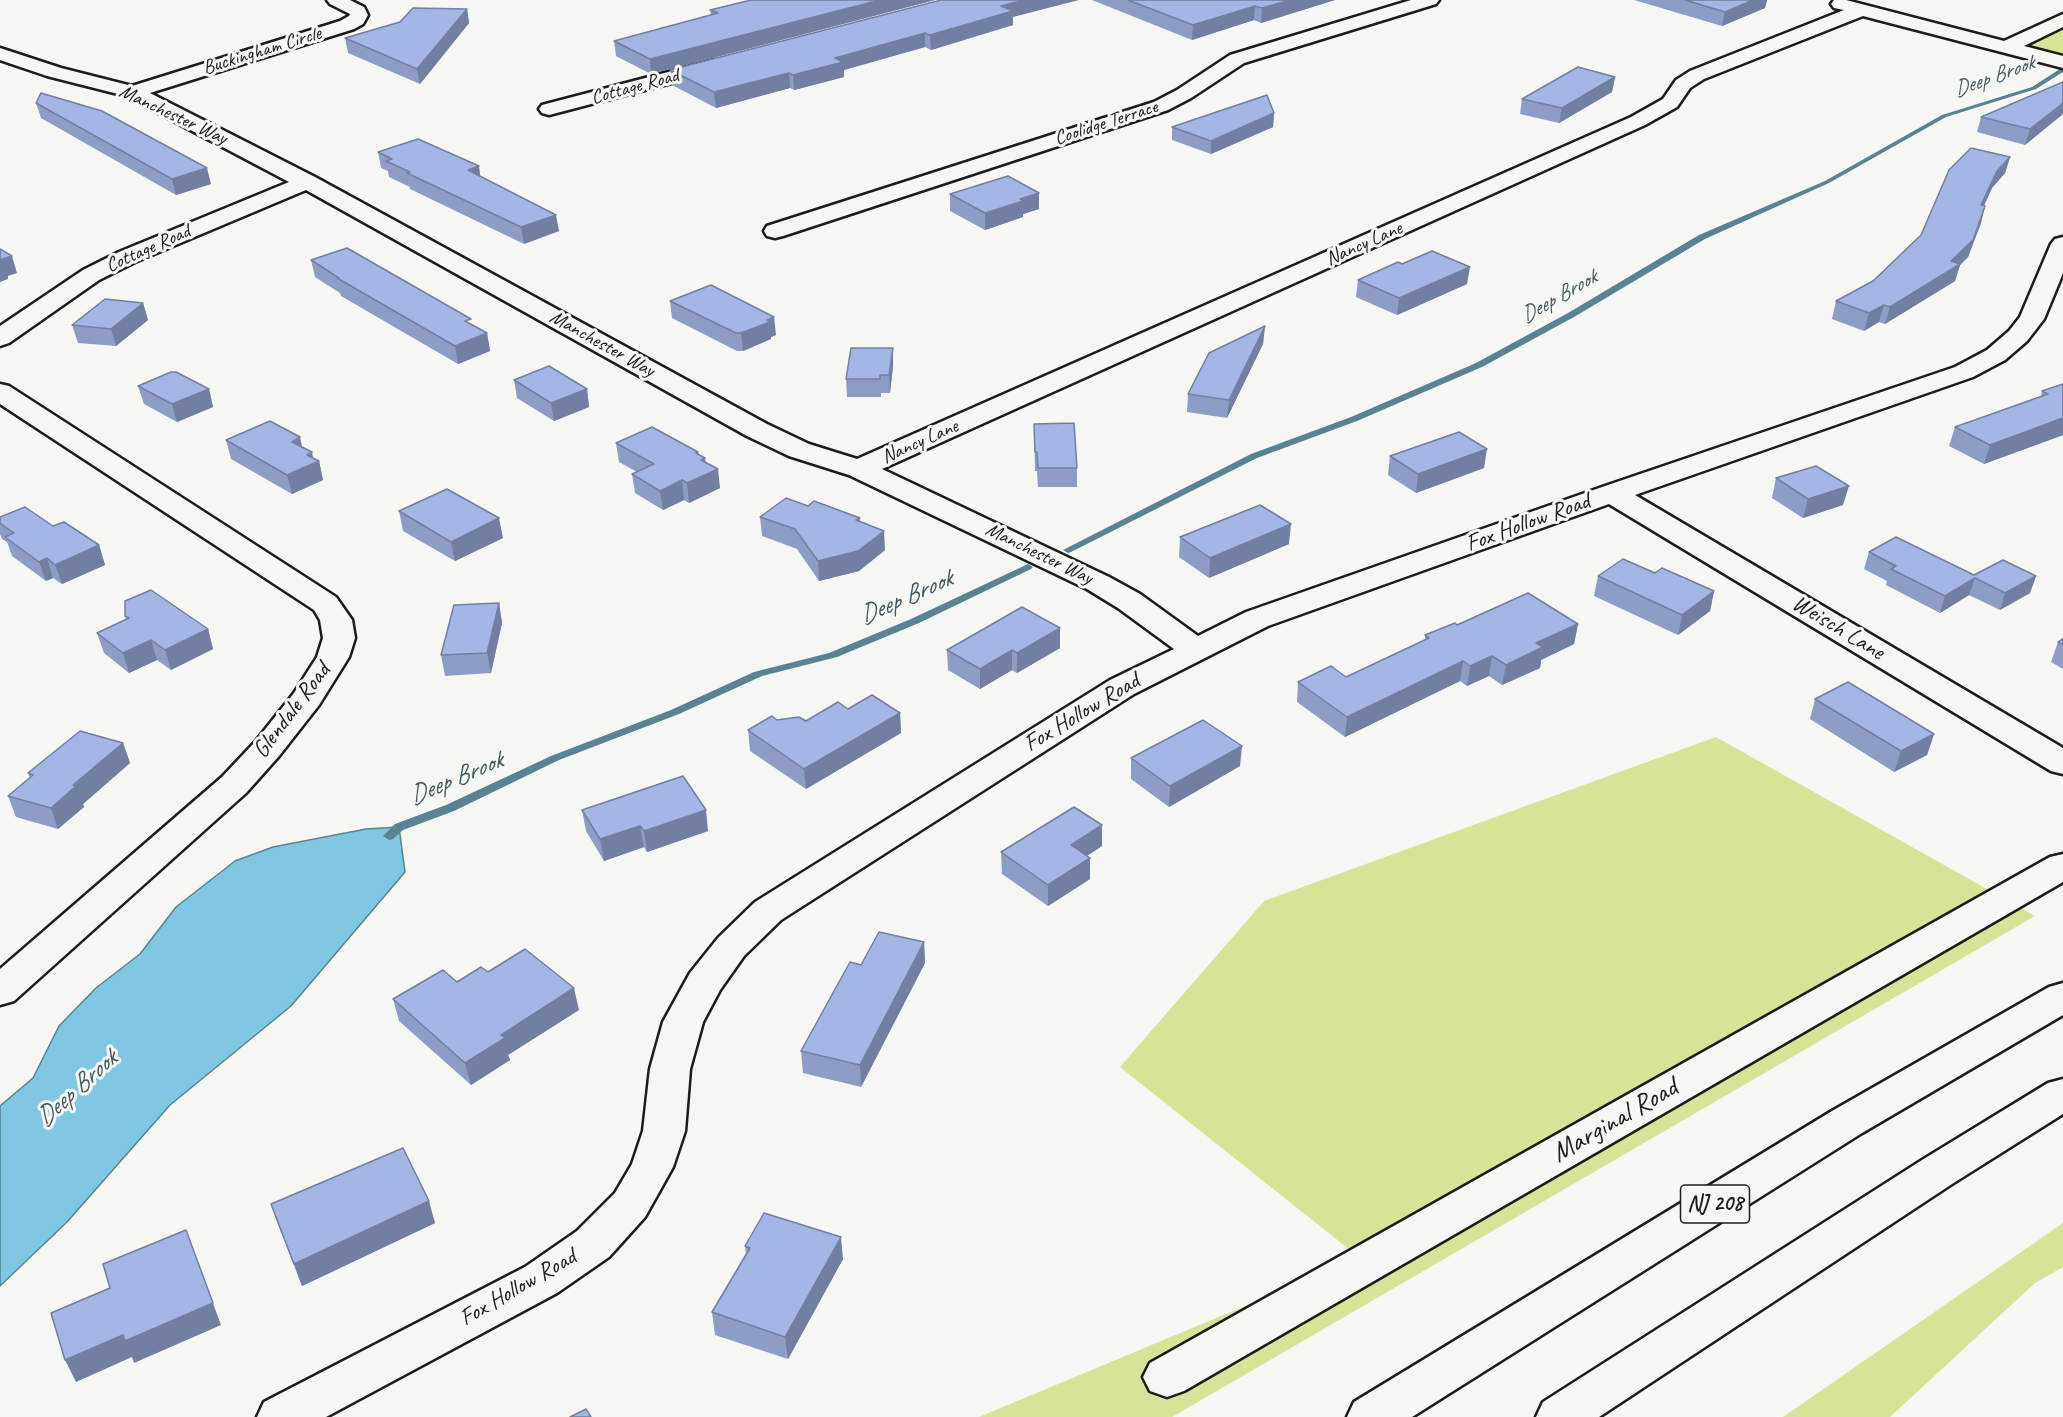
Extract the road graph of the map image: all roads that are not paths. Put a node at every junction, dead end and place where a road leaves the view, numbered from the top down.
1 (336, 0) edge
2 (1430, 0) edge
3 (1823, 0) edge
4 (1861, 10) junction
5 (2063, 20) edge
6 (2007, 47) junction
7 (0, 54) edge
8 (734, 61) edge
9 (2061, 61) edge
10 (133, 92) junction
11 (549, 110) dead end
12 (307, 182) junction
13 (775, 231) dead end
14 (2063, 244) edge
15 (0, 338) edge
16 (0, 392) edge
17 (859, 470) junction
18 (1612, 493) junction
19 (1196, 650) junction
20 (2063, 763) edge
21 (2063, 866) edge
22 (0, 991) edge
23 (2063, 997) edge
24 (2063, 1094) edge
25 (1167, 1377) dead end
26 (281, 1417) edge
27 (1371, 1417) edge
28 (1560, 1417) edge

1 - 10 main road, Buckingham Circle
2 - 13 main road, Coolidge Terrace
3 - 4 main road
4 - 6 main road
4 - 17 main road, Nancy Lane
5 - 6 main road
6 - 9 main road
7 - 10 main road, Manchester Way
8 - 11 main road, Cottage Road
10 - 12 main road, Manchester Way
12 - 15 main road, Cottage Road
12 - 17 main road, Manchester Way
14 - 18 main road, Fox Hollow Road
16 - 22 main road, Glendale Road
17 - 19 main road, Manchester Way
18 - 19 main road, Fox Hollow Road
18 - 20 main road, Weisch Lane
19 - 26 main road, Fox Hollow Road
21 - 25 main road, Marginal Road
23 - 27 main road, NJ 208
24 - 28 main road

